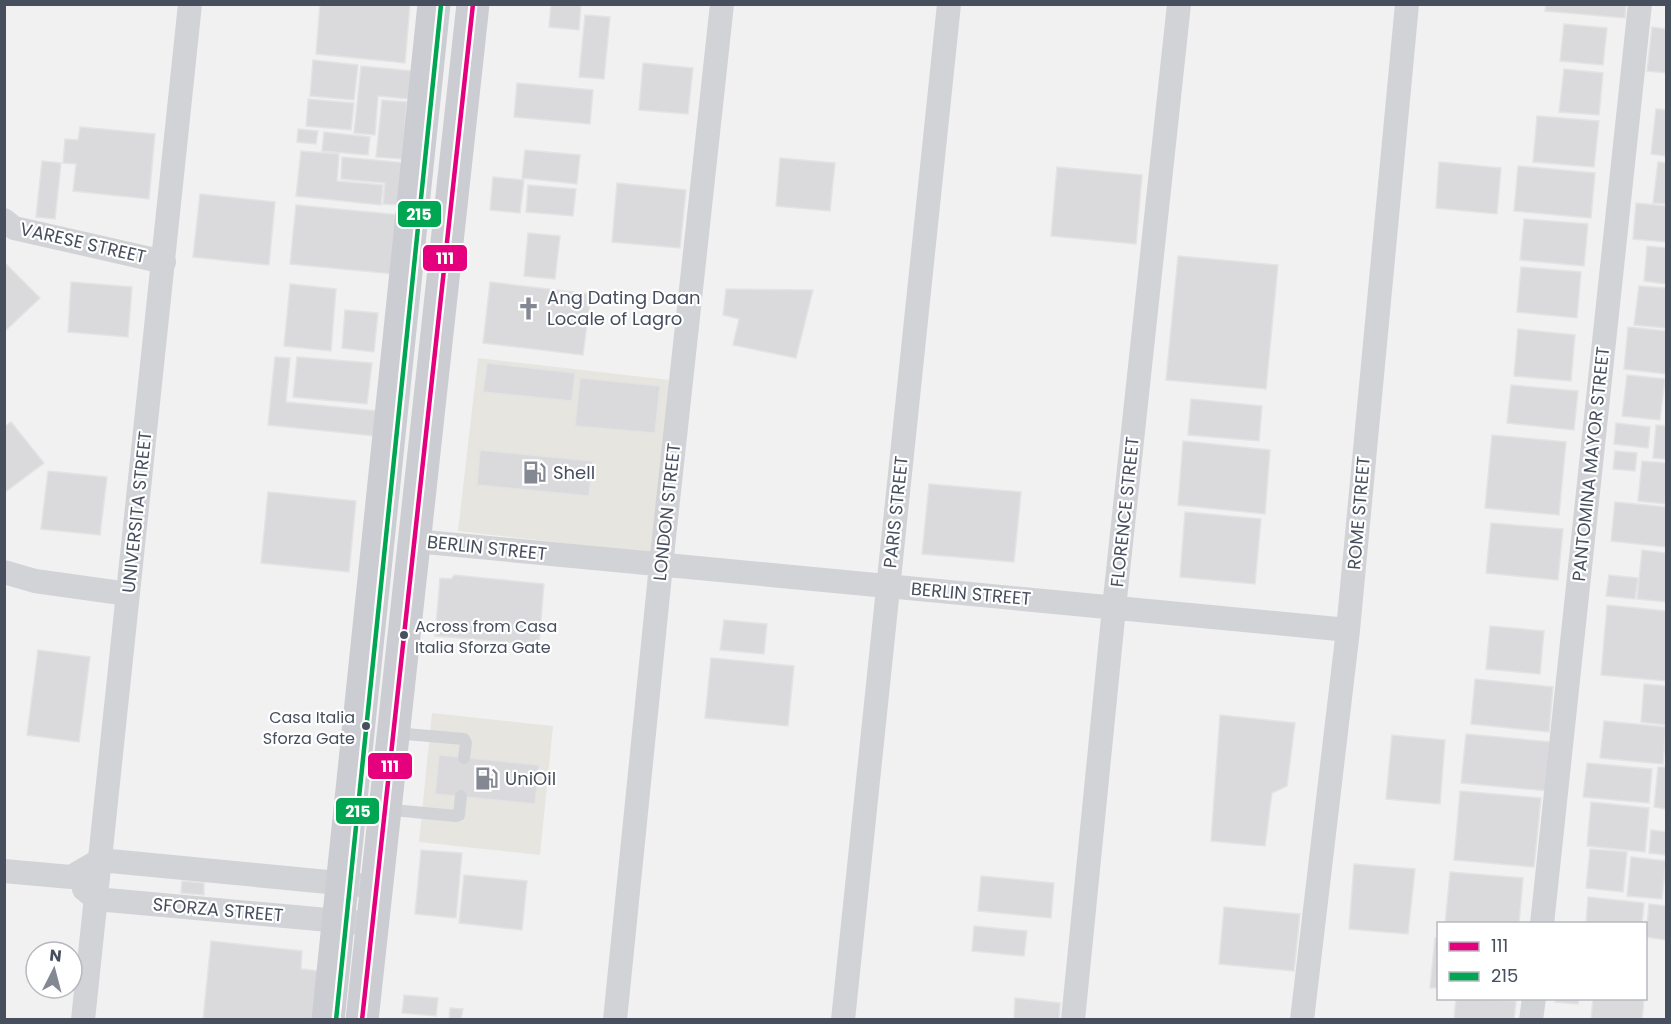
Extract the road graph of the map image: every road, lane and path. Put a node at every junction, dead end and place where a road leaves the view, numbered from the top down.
1 (190, 4) edge
2 (434, 4) edge
3 (473, 4) edge
4 (722, 4) edge
5 (949, 4) edge
6 (1179, 4) edge
7 (1407, 4) edge
8 (1640, 4) edge
9 (4, 220) edge
10 (164, 262) junction
11 (381, 513) junction
12 (416, 528) junction
13 (661, 565) junction
14 (4, 572) edge
15 (889, 587) junction
16 (128, 594) junction
17 (1114, 608) junction
18 (1348, 630) junction
19 (394, 733) junction
20 (464, 758) dead end
21 (461, 796) dead end
22 (351, 806) junction
23 (385, 809) junction
24 (100, 860) junction
25 (4, 871) edge
26 (71, 877) junction
27 (272, 877) junction
28 (343, 884) junction
29 (375, 887) junction
30 (96, 899) junction
31 (269, 915) junction
32 (339, 921) junction
33 (1542, 922) edge
34 (372, 924) junction
35 (1534, 1000) edge
36 (83, 1020) edge
37 (328, 1020) edge
38 (362, 1020) edge
39 (615, 1020) edge
40 (843, 1020) edge
41 (1073, 1020) edge
42 (1302, 1020) edge
43 (1531, 1020) edge

1 - 10 street, UNIVERSITA STREET
2 - 11 main road
3 - 12 main road
4 - 13 street, LONDON STREET
5 - 15 street, PARIS STREET
6 - 17 street, FLORENCE STREET
7 - 18 street, ROME STREET
8 - 33 street, PANTOMINA MAYOR STREET
9 - 10 street, VARESE STREET
10 - 16 street, UNIVERSITA STREET
11 - 12 lane
11 - 22 main road
12 - 13 street, BERLIN STREET
12 - 19 main road
13 - 15 street, BERLIN STREET
13 - 39 street, LONDON STREET
14 - 16 street
15 - 17 street, BERLIN STREET
15 - 40 street, PARIS STREET
16 - 24 street, UNIVERSITA STREET
17 - 18 street, BERLIN STREET
17 - 41 street, FLORENCE STREET
18 - 42 street, ROME STREET
19 - 20 lane
19 - 23 main road
21 - 23 lane
22 - 23 lane
22 - 28 main road
23 - 29 main road
24 - 26 street
24 - 27 street
24 - 30 street, UNIVERSITA STREET
25 - 26 street
26 - 30 street
27 - 28 street
27 - 31 street
28 - 29 street
28 - 32 main road
29 - 34 main road
30 - 31 street, SFORZA STREET
30 - 36 street, UNIVERSITA STREET
31 - 32 street, SFORZA STREET
32 - 34 street, SFORZA STREET
32 - 37 main road
34 - 38 main road
35 - 43 street

